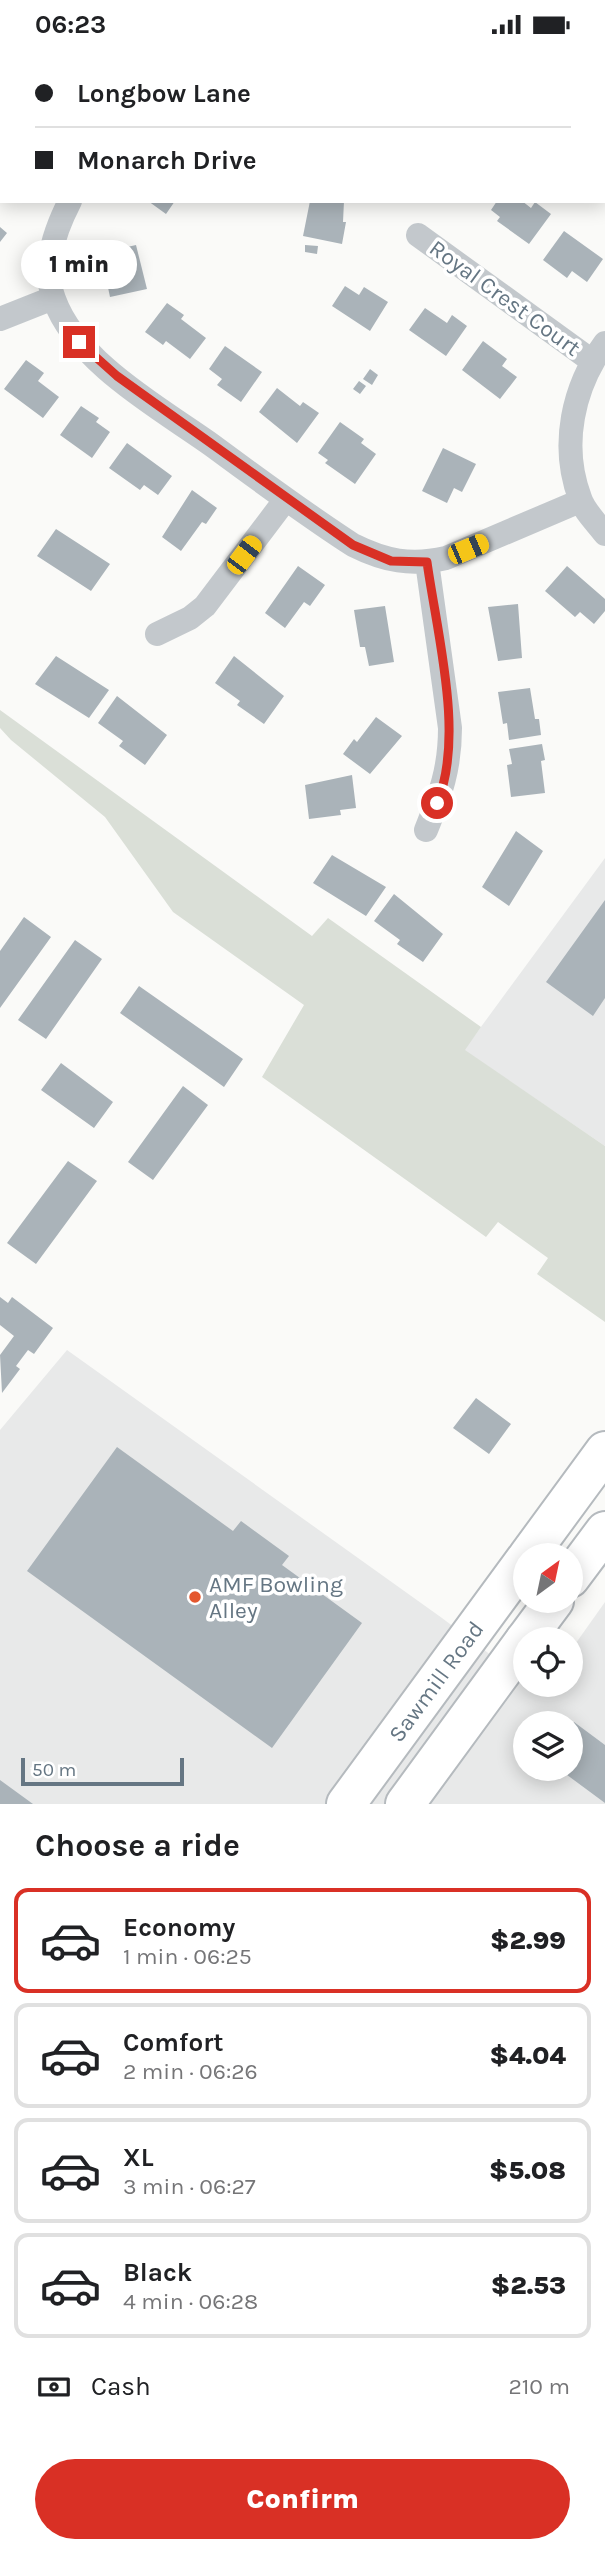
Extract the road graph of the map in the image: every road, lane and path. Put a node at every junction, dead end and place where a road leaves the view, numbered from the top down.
1 (69, 203) edge
2 (418, 235) dead end
3 (53, 298) junction
4 (0, 319) edge
5 (598, 351) edge
6 (286, 499) junction
7 (580, 501) junction
8 (605, 534) edge
9 (427, 562) junction
10 (157, 634) dead end
11 (426, 830) dead end
12 (605, 1451) edge
13 (605, 1531) edge
14 (538, 1543) edge
15 (583, 1561) edge
16 (513, 1577) edge
17 (513, 1656) edge
18 (346, 1804) edge
19 (405, 1804) edge

1 - 3 street
2 - 5 street, Royal Crest Court
3 - 4 street
3 - 6 street
5 - 7 street
6 - 9 street
6 - 10 street
7 - 8 street
7 - 9 street
9 - 11 street
12 - 14 main road, Sawmill Road
13 - 15 main road
16 - 18 main road, Sawmill Road
17 - 19 main road, Sawmill Road

